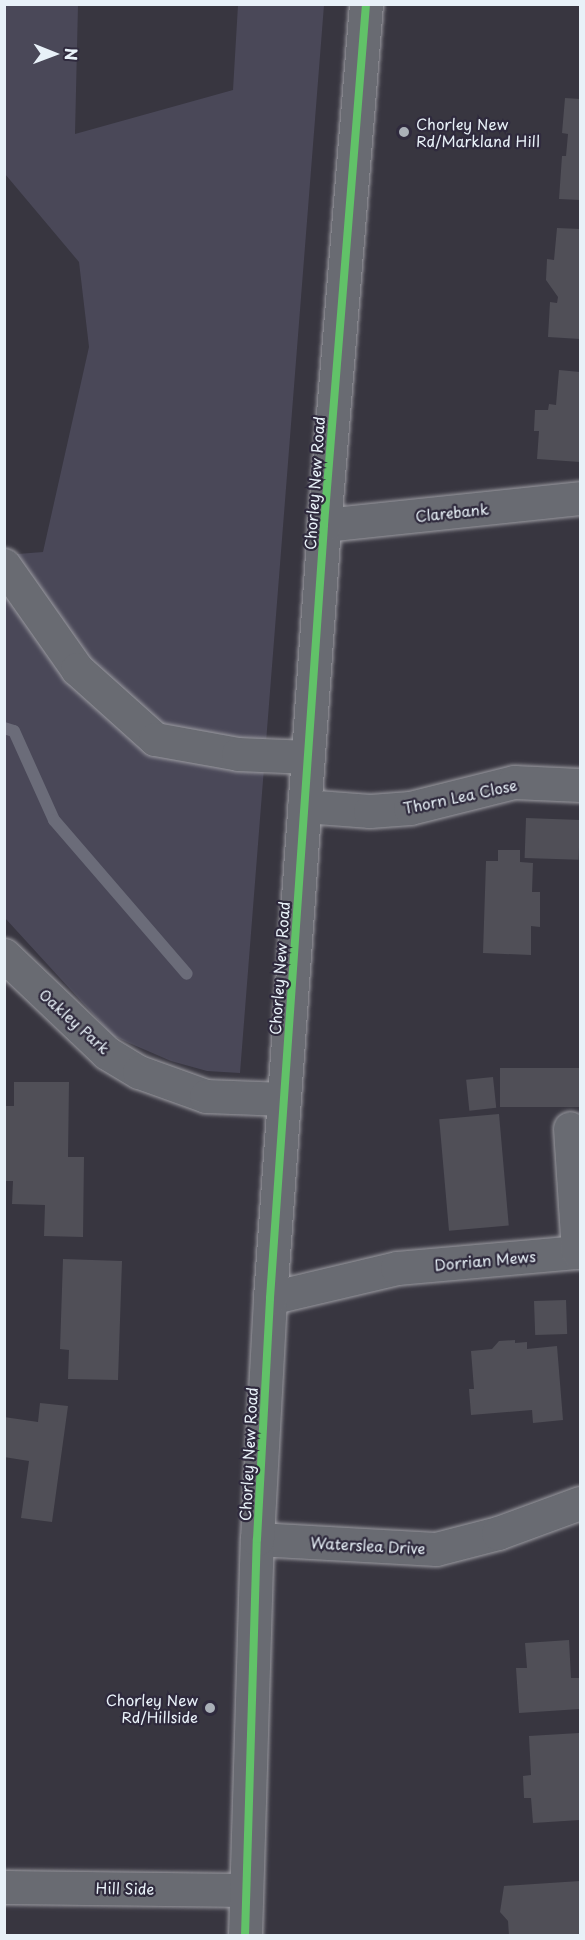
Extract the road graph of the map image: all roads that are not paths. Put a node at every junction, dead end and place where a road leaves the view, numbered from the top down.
1 (366, 4) edge
2 (580, 498) edge
3 (324, 525) junction
4 (4, 565) edge
5 (308, 757) junction
6 (580, 785) edge
7 (304, 806) junction
8 (7, 961) edge
9 (284, 1099) junction
10 (570, 1128) dead end
11 (270, 1298) junction
12 (580, 1503) edge
13 (257, 1539) junction
14 (4, 1887) edge
15 (246, 1890) junction
16 (245, 1935) edge

1 - 3 main road, Chorley New Road
2 - 3 main road, Clarebank
3 - 5 main road, Chorley New Road
4 - 5 main road
5 - 7 main road, Chorley New Road
6 - 7 main road, Thorn Lea Close
7 - 9 main road, Chorley New Road
8 - 9 main road, Oakley Park
9 - 11 main road, Chorley New Road
10 - 11 main road, Dorrian Mews
11 - 13 main road, Chorley New Road
12 - 13 main road, Waterslea Drive
13 - 15 main road, Chorley New Road
14 - 15 main road, Hill Side
15 - 16 main road, Chorley New Road

